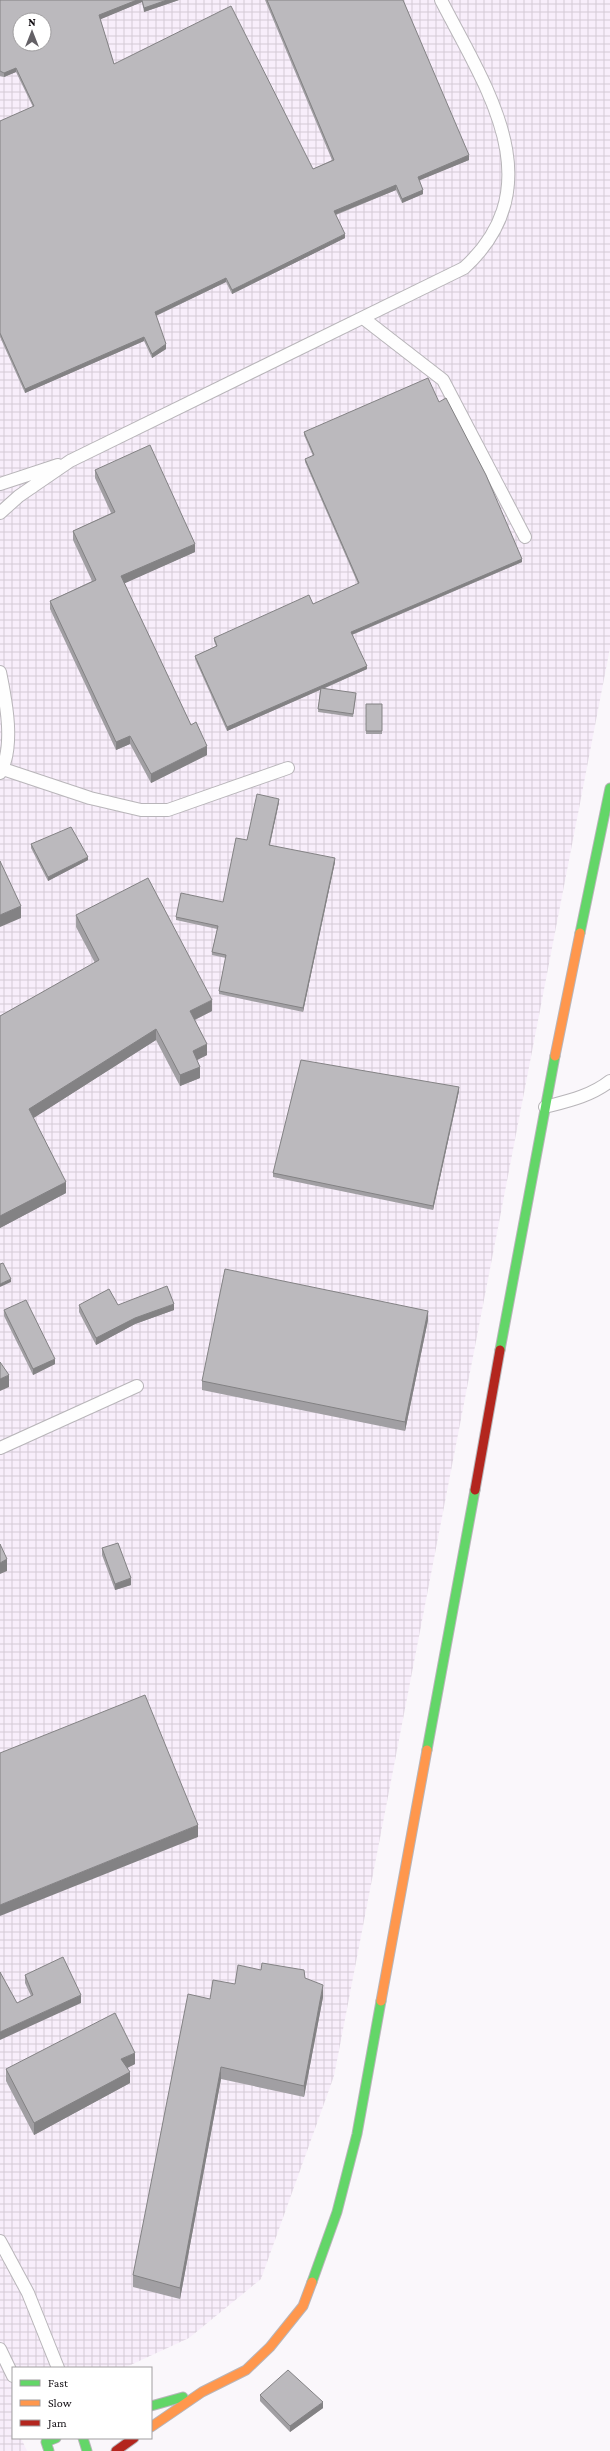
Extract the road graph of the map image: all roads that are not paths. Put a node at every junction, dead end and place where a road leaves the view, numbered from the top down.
1 (441, 0) edge
2 (363, 318) junction
3 (70, 461) junction
4 (0, 484) edge
5 (0, 513) edge
6 (525, 537) dead end
7 (0, 672) edge
8 (288, 768) dead end
9 (1, 771) edge
10 (610, 788) edge
11 (610, 1081) edge
12 (545, 1107) junction
13 (137, 1386) dead end
14 (0, 1448) edge
15 (0, 2241) edge
16 (0, 2349) edge
17 (58, 2367) edge
18 (12, 2374) edge
19 (202, 2392) junction
20 (152, 2406) edge
21 (152, 2426) edge
22 (83, 2439) edge
23 (133, 2439) edge
24 (88, 2451) edge
25 (116, 2451) edge

1 - 2 lane
2 - 3 lane
2 - 6 lane
3 - 4 lane
3 - 5 lane
7 - 9 lane
8 - 9 lane
10 - 12 main road
11 - 12 lane
12 - 19 main road
13 - 14 lane
15 - 17 lane
16 - 18 lane
19 - 20 main road
19 - 21 main road
22 - 24 main road
23 - 25 main road

